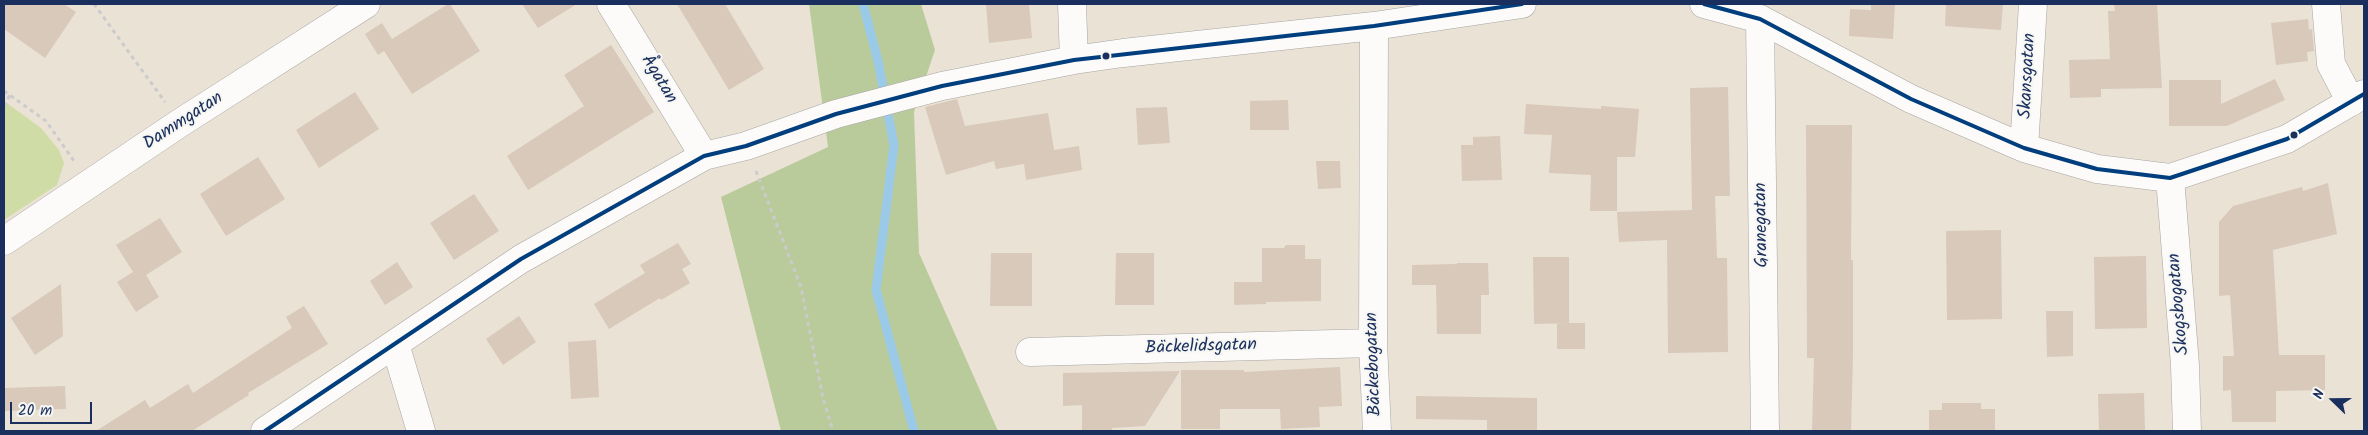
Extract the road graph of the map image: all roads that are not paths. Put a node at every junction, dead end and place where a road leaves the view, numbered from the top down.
1 (366, 4) edge
2 (611, 4) edge
3 (1072, 4) edge
4 (1522, 4) edge
5 (1704, 4) edge
6 (2033, 4) edge
7 (2326, 4) edge
8 (336, 12) edge
9 (1760, 19) junction
10 (1374, 26) junction
11 (1074, 60) junction
12 (2358, 98) edge
13 (2024, 148) junction
14 (704, 156) junction
15 (2170, 178) junction
16 (4, 241) edge
17 (1373, 343) junction
18 (395, 344) junction
19 (1030, 352) dead end
20 (265, 431) edge
21 (421, 431) edge
22 (1377, 431) edge
23 (1765, 431) edge
24 (2187, 431) edge

1 - 8 street, Dammgatan
2 - 14 street, Ågatan
3 - 11 street
4 - 10 street
5 - 9 street
6 - 13 street, Skansgatan
7 - 12 street
8 - 16 street, Dammgatan
9 - 13 street
9 - 23 street, Granegatan
10 - 11 street
10 - 17 street, Bäckebogatan
11 - 14 street
12 - 15 street
13 - 15 street
14 - 18 street
15 - 24 street, Skogsbogatan
17 - 19 street, Bäckelidsgatan
17 - 22 street, Bäckebogatan
18 - 20 street
18 - 21 street

